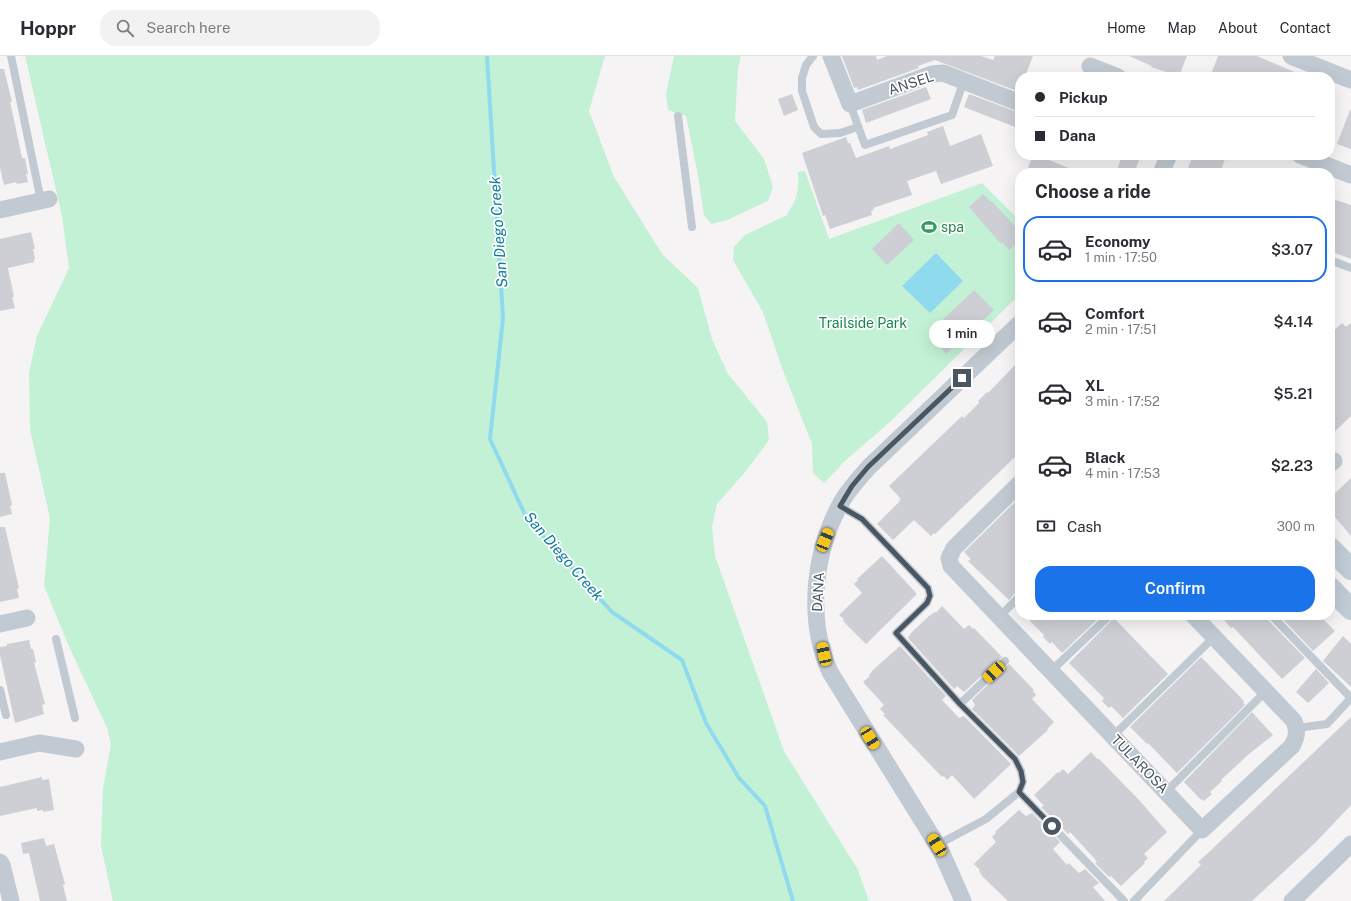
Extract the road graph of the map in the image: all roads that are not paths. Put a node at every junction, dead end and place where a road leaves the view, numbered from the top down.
1 (11, 56) edge
2 (813, 56) edge
3 (832, 56) edge
4 (1291, 56) edge
5 (1090, 66) edge
6 (1105, 72) edge
7 (1325, 72) edge
8 (1335, 75) edge
9 (964, 80) junction
10 (1351, 80) edge
11 (1015, 100) edge
12 (850, 104) junction
13 (678, 116) dead end
14 (858, 127) junction
15 (1312, 160) edge
16 (1332, 168) edge
17 (1335, 169) edge
18 (1351, 176) edge
19 (45, 200) joint
20 (0, 210) edge
21 (692, 227) dead end
22 (1335, 262) edge
23 (1351, 268) edge
24 (1015, 328) edge
25 (1015, 488) edge
26 (840, 506) junction
27 (1335, 553) edge
28 (1351, 569) edge
29 (1335, 593) edge
30 (1015, 601) edge
31 (1351, 609) edge
32 (1000, 617) junction
33 (27, 618) dead end
34 (1105, 620) edge
35 (1198, 620) edge
36 (1276, 620) edge
37 (0, 624) edge
38 (1214, 637) junction
39 (56, 639) dead end
40 (1005, 661) dead end
41 (1051, 671) junction
42 (0, 690) edge
43 (1266, 691) junction
44 (960, 704) junction
45 (6, 715) dead end
46 (75, 718) dead end
47 (1297, 728) junction
48 (1113, 736) junction
49 (76, 749) dead end
50 (0, 752) edge
51 (1019, 792) junction
52 (1166, 792) junction
53 (1202, 830) junction
54 (1351, 844) edge
55 (937, 845) junction
56 (0, 862) edge
57 (10, 901) edge
58 (963, 901) edge
59 (1124, 901) edge
60 (1134, 901) edge
61 (1292, 901) edge

1 - 19 lane
2 - 14 lane
3 - 12 street
4 - 7 street
5 - 6 street
8 - 10 street
9 - 11 street, ANSEL
9 - 12 street, ANSEL
9 - 14 lane
12 - 14 lane
13 - 21 lane
15 - 16 street
17 - 18 street
19 - 20 street
22 - 23 lane
24 - 26 street, DANA
25 - 32 street, TULAROSA
26 - 44 lane
26 - 55 street, DANA
27 - 28 street
29 - 31 street
30 - 32 lane
32 - 41 street, TULAROSA
33 - 37 street
34 - 41 lane
35 - 38 street
36 - 47 lane
38 - 43 street
38 - 48 lane
39 - 46 lane
40 - 44 lane
41 - 48 street, TULAROSA
42 - 45 lane
43 - 47 street
43 - 52 lane
44 - 51 lane
47 - 53 street
48 - 52 street, TULAROSA
49 - 50 street
51 - 55 lane
51 - 59 lane
52 - 53 street, TULAROSA
53 - 60 lane
54 - 61 street
55 - 58 street, DANA
56 - 57 street

